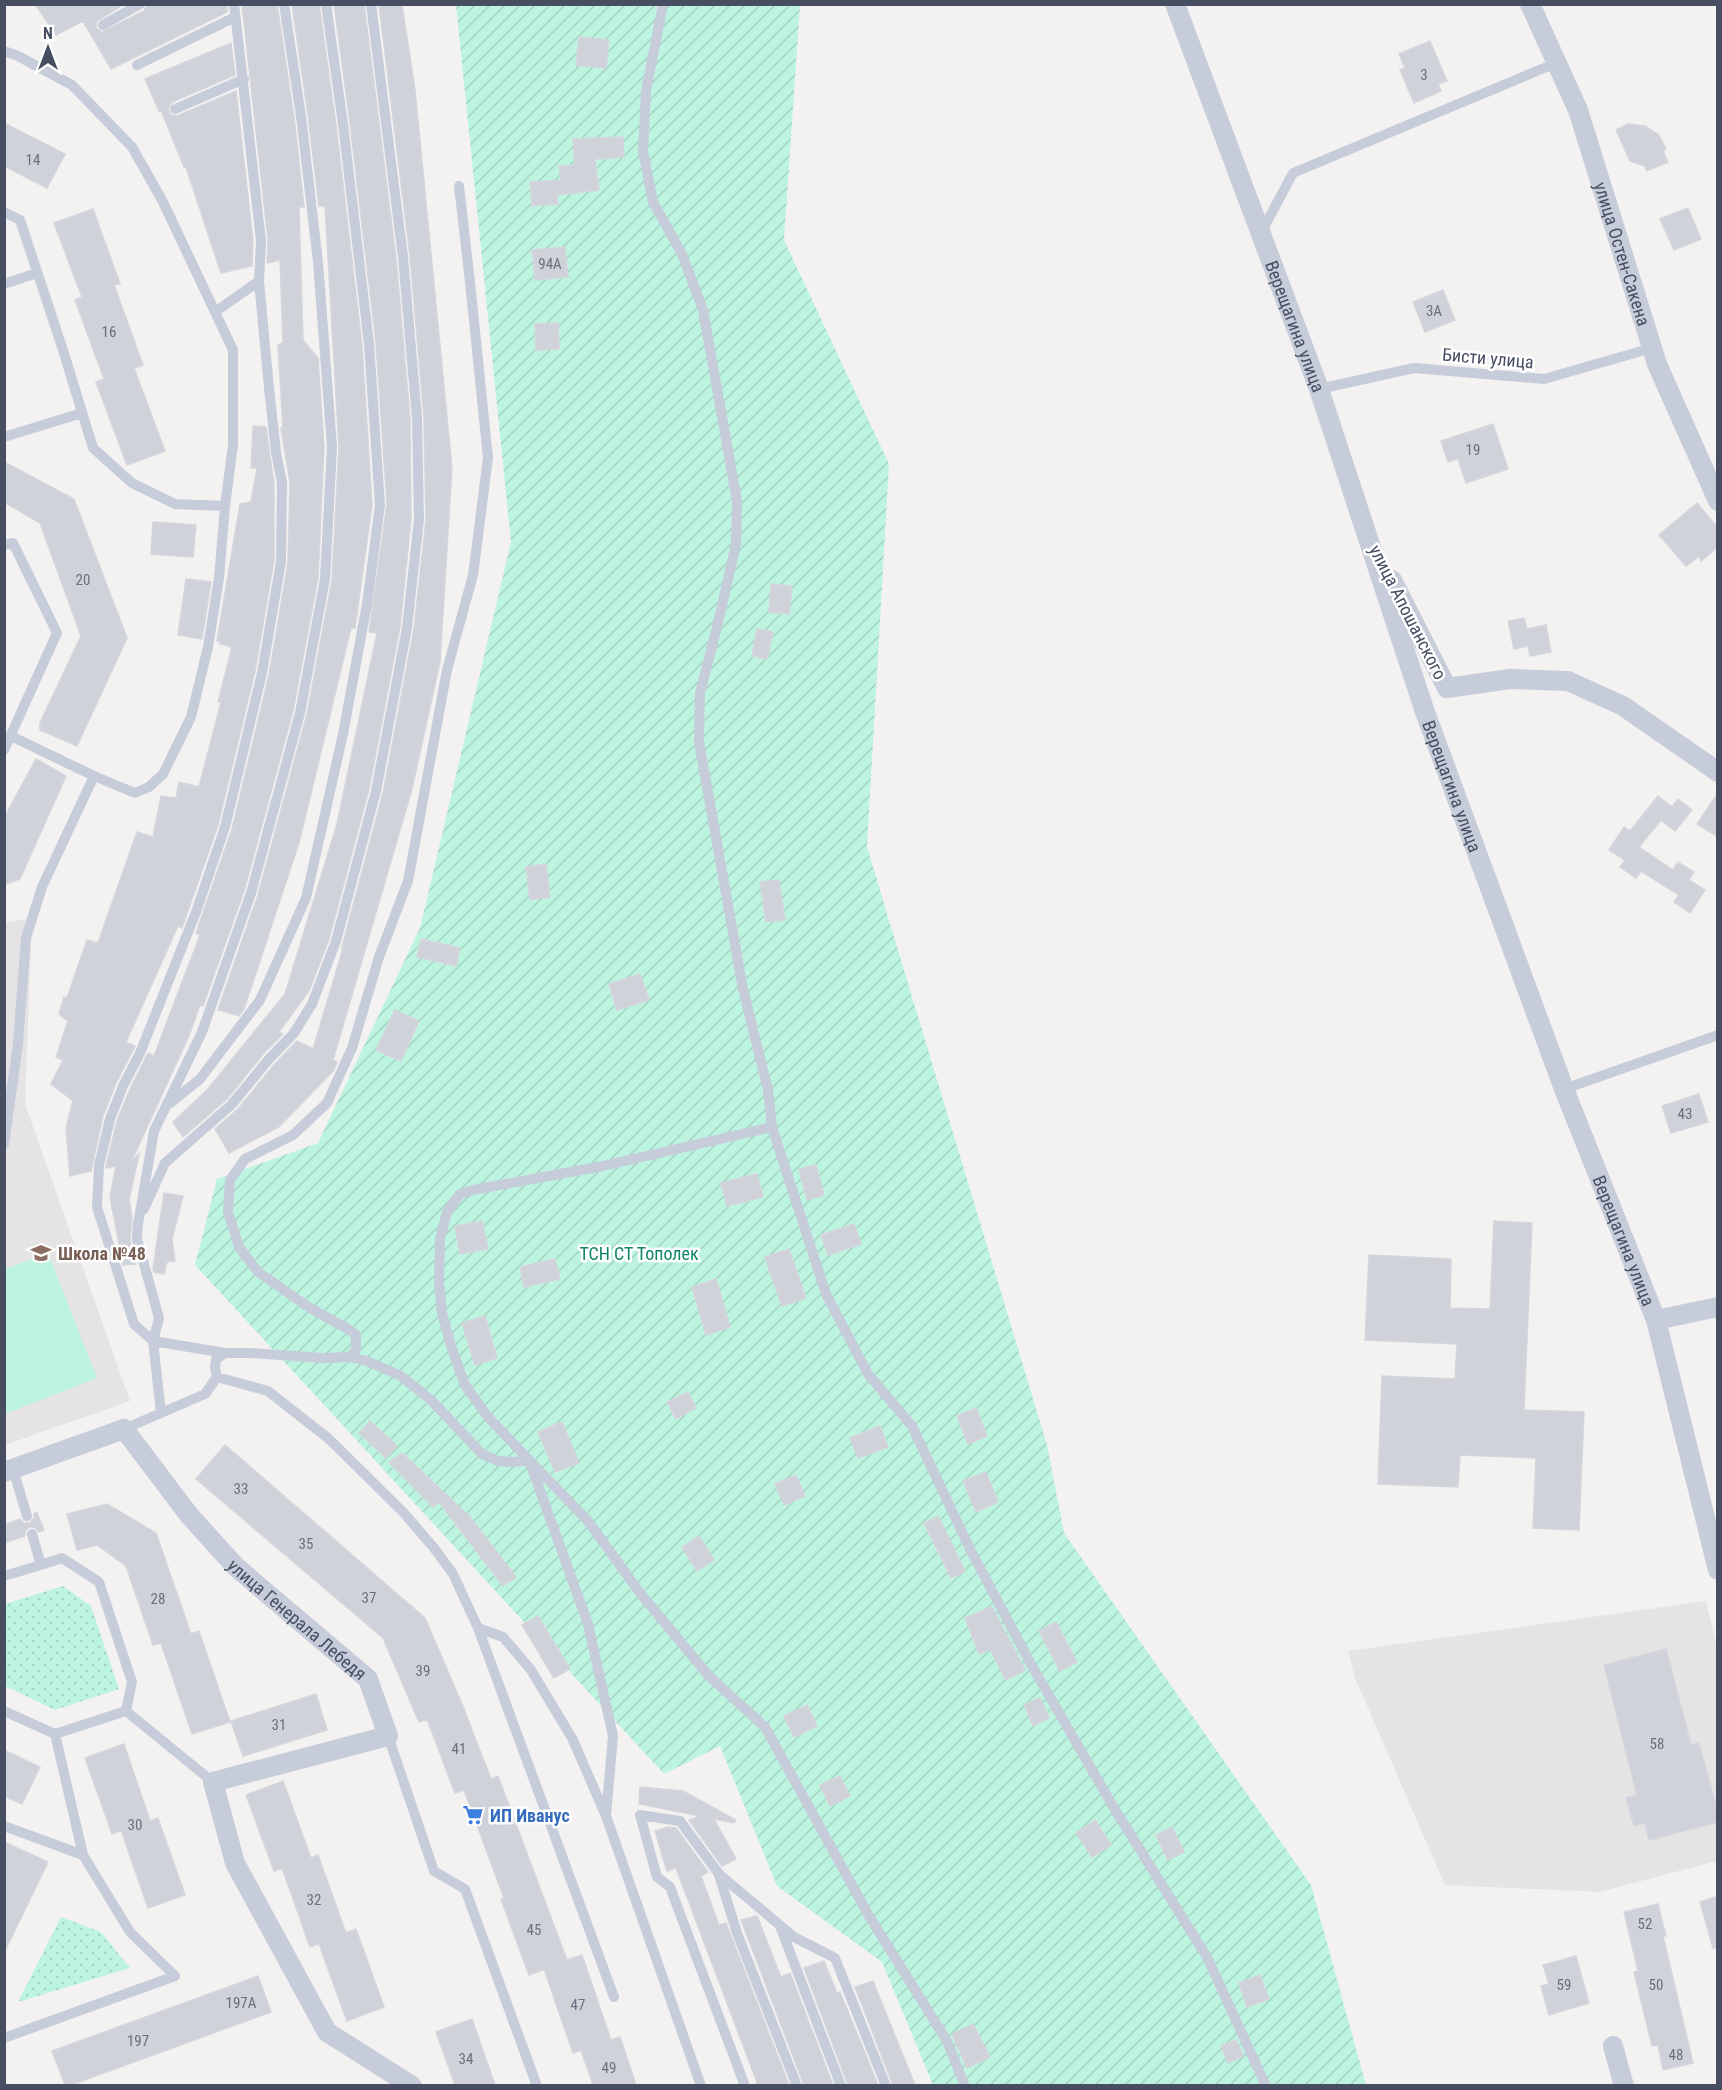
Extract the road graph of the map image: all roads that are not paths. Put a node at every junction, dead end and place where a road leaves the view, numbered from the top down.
1 (140, 4) edge
2 (234, 4) edge
3 (284, 4) edge
4 (326, 4) edge
5 (371, 4) edge
6 (663, 4) edge
7 (1175, 4) edge
8 (1530, 4) edge
9 (235, 17) junction
10 (103, 25) dead end
11 (4, 51) edge
12 (1556, 63) junction
13 (137, 65) dead end
14 (244, 79) junction
15 (175, 109) dead end
16 (459, 186) dead end
17 (4, 212) edge
18 (1261, 233) junction
19 (38, 273) junction
20 (258, 281) junction
21 (4, 284) edge
22 (215, 312) junction
23 (1652, 348) junction
24 (1319, 389) junction
25 (82, 413) junction
26 (4, 437) edge
27 (1718, 501) edge
28 (225, 506) junction
29 (1365, 528) junction
30 (4, 545) edge
31 (11, 736) junction
32 (4, 750) edge
33 (1718, 772) edge
34 (94, 776) junction
35 (1718, 1035) edge
36 (1564, 1089) junction
37 (165, 1108) junction
38 (772, 1127) junction
39 (4, 1144) edge
40 (138, 1224) junction
41 (1718, 1307) edge
42 (1656, 1320) junction
43 (153, 1341) junction
44 (225, 1353) junction
45 (350, 1357) junction
46 (217, 1377) junction
47 (161, 1413) junction
48 (124, 1429) junction
49 (529, 1460) junction
50 (9, 1470) edge
51 (27, 1516) dead end
52 (32, 1534) dead end
53 (40, 1565) junction
54 (1718, 1570) edge
55 (4, 1576) edge
56 (478, 1628) junction
57 (4, 1711) edge
58 (126, 1711) junction
59 (55, 1734) junction
60 (387, 1736) junction
61 (213, 1782) junction
62 (606, 1816) junction
63 (4, 1826) edge
64 (83, 1855) junction
65 (719, 1874) junction
66 (779, 1924) junction
67 (614, 1997) dead end
68 (4, 2038) edge
69 (1613, 2046) dead end
70 (409, 2085) edge
71 (537, 2085) edge
72 (701, 2085) edge
73 (745, 2085) edge
74 (797, 2085) edge
75 (841, 2085) edge
76 (886, 2085) edge
77 (965, 2085) edge
78 (1266, 2085) edge
79 (1624, 2085) edge

1 - 10 lane
2 - 9 lane
3 - 37 lane
4 - 37 lane
5 - 40 lane
6 - 38 lane
7 - 18 street, Верещагина улица
8 - 12 street, улица Остен-Сакена
9 - 13 lane
9 - 14 lane
11 - 22 lane
12 - 18 lane
12 - 23 street, улица Остен-Сакена
14 - 15 lane
14 - 20 lane
16 - 45 lane
17 - 19 lane
18 - 24 street, Верещагина улица
19 - 21 lane
19 - 25 lane
20 - 22 lane
20 - 43 lane
22 - 28 lane
23 - 24 lane, Бисти улица
23 - 27 street, улица Остен-Сакена
24 - 29 street, Верещагина улица
25 - 26 lane
25 - 28 lane
28 - 34 lane
29 - 33 street, улица Апошанского
29 - 36 street, Верещагина улица
30 - 31 lane
31 - 32 lane
31 - 34 lane
34 - 39 lane
35 - 36 lane
36 - 42 street, Верещагина улица
37 - 40 lane
38 - 49 lane
38 - 78 lane
40 - 43 lane
41 - 42 street
42 - 54 street, Верещагина улица
43 - 44 lane
43 - 47 lane
44 - 45 lane
44 - 46 lane
45 - 49 lane
46 - 47 lane
46 - 56 lane
47 - 48 lane
48 - 50 street
48 - 60 street, улица Генерала Лебедя
49 - 62 lane
49 - 77 lane
50 - 51 lane
52 - 53 lane
53 - 55 lane
53 - 58 lane
56 - 62 lane
56 - 67 lane
57 - 59 lane
58 - 59 lane
58 - 61 lane
59 - 64 lane
60 - 61 street
60 - 71 lane
61 - 70 street
62 - 72 lane
63 - 64 lane
64 - 68 lane
65 - 66 lane
65 - 73 lane
65 - 74 lane
66 - 75 lane
66 - 76 lane
69 - 79 street

